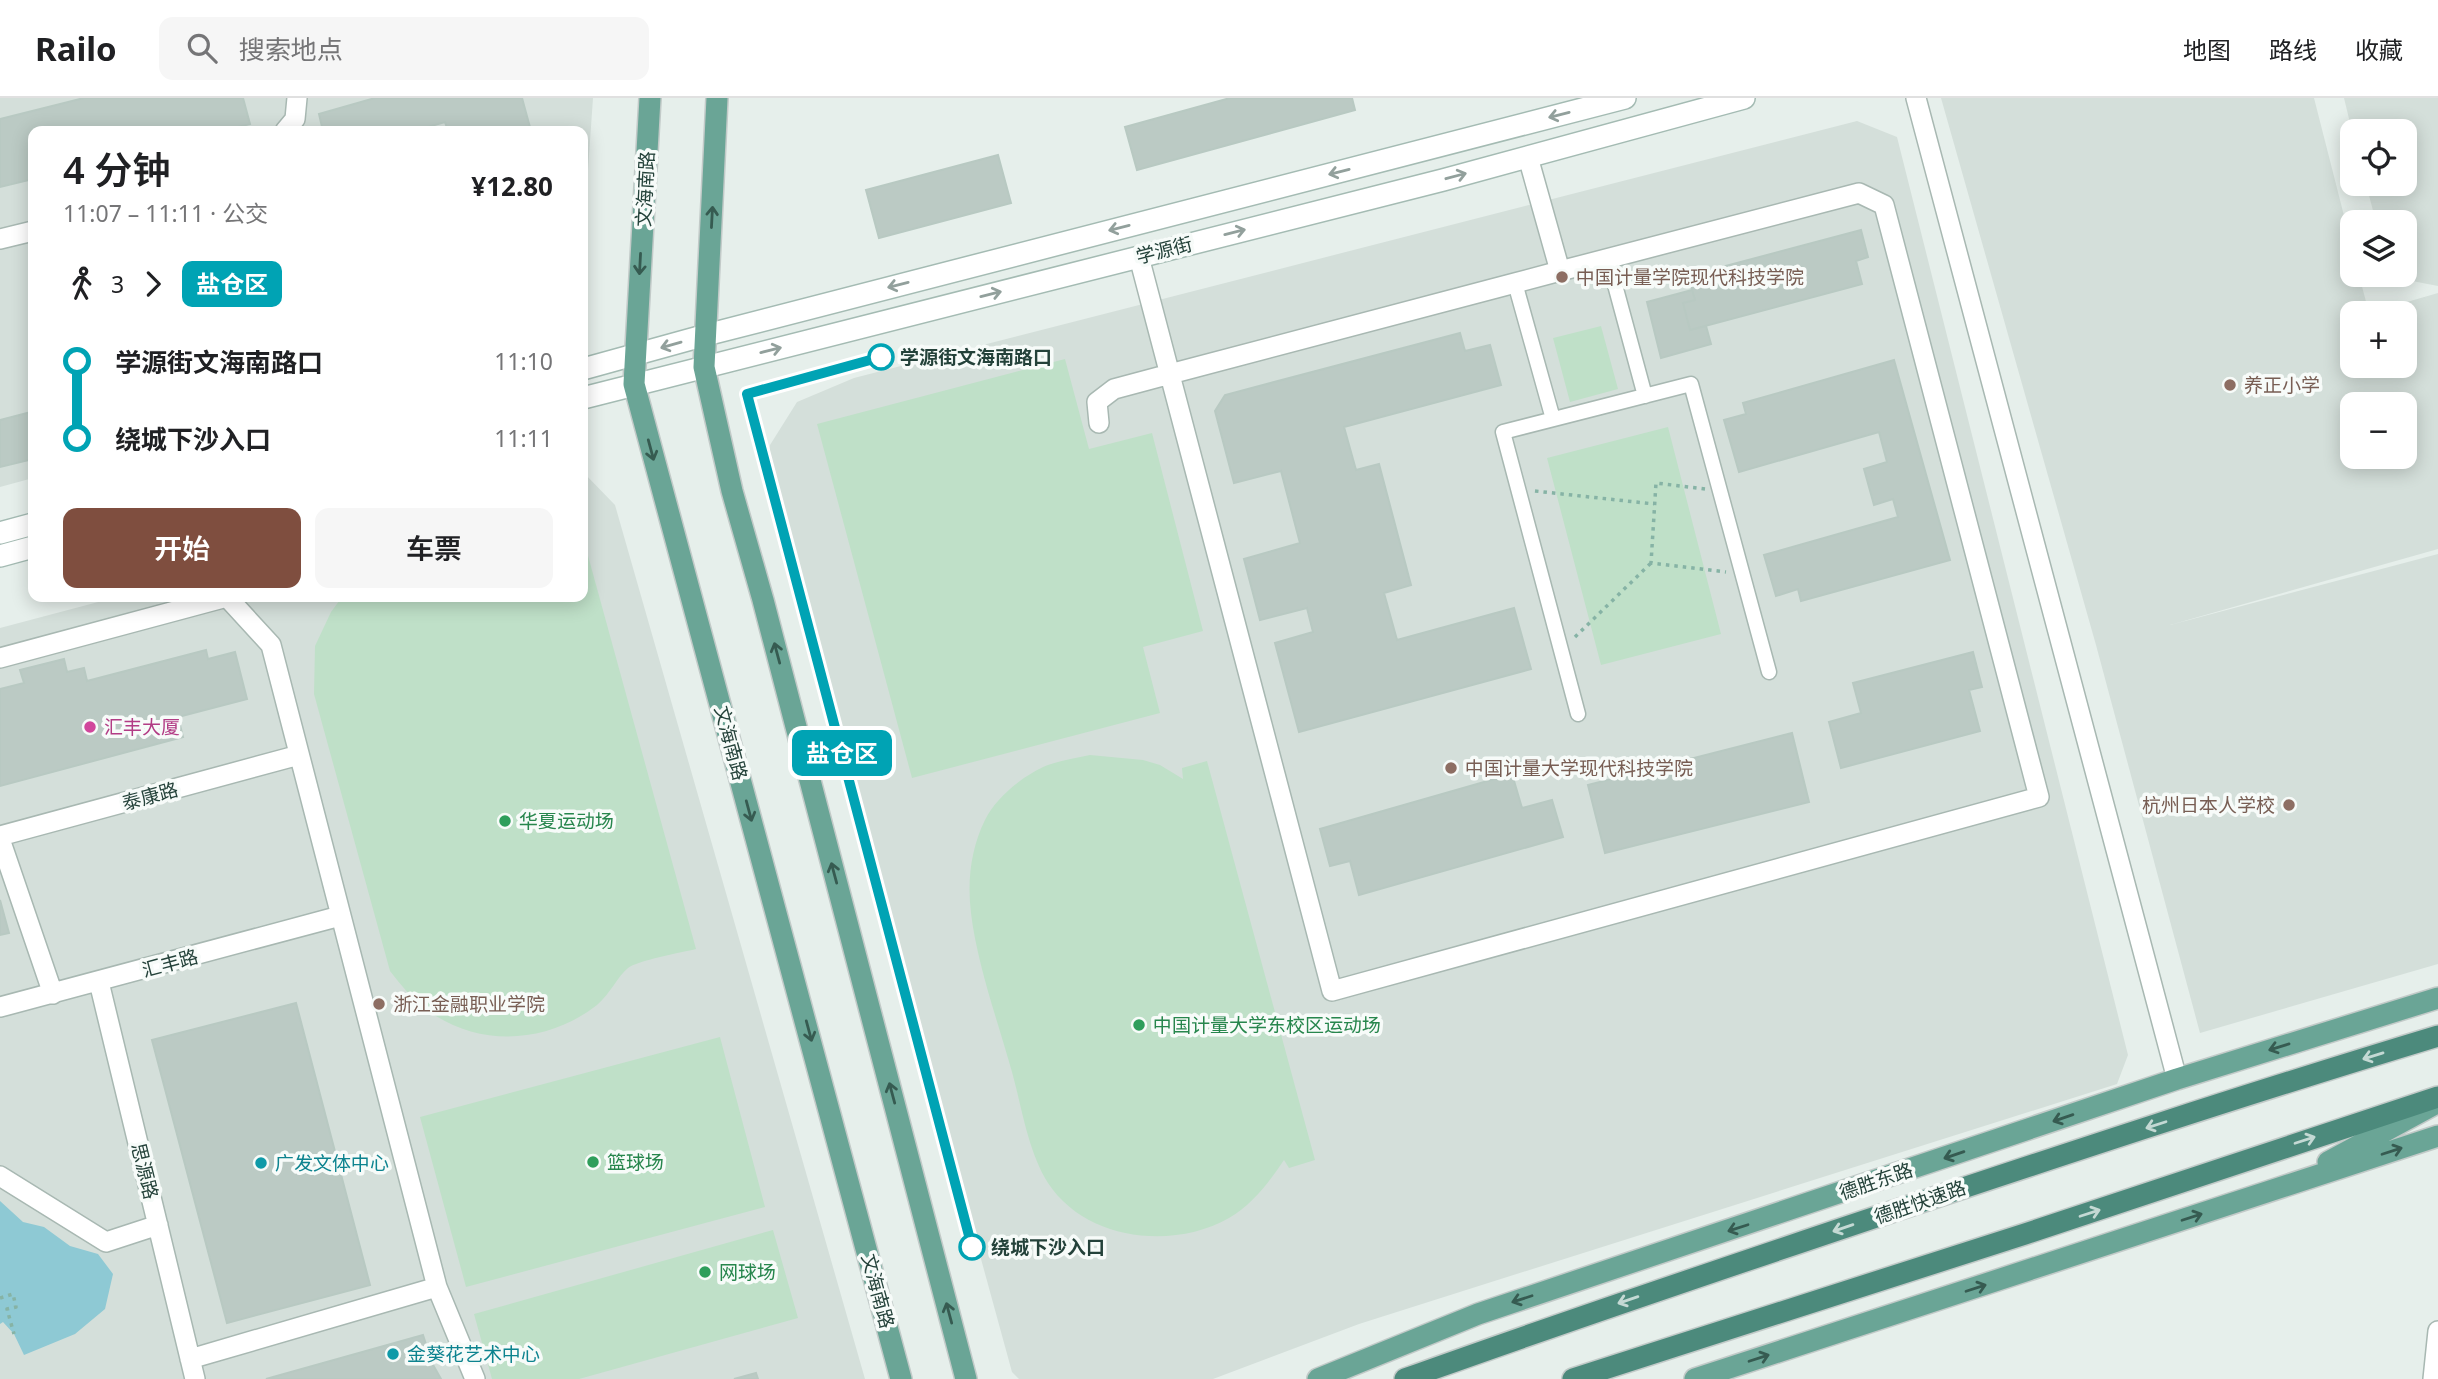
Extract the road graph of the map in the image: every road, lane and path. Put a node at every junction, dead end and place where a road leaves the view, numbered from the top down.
1 (297, 98) edge
2 (650, 98) edge
3 (717, 98) edge
4 (1625, 98) edge
5 (1744, 98) edge
6 (1916, 98) edge
7 (289, 126) edge
8 (1528, 157) junction
9 (28, 232) edge
10 (0, 239) edge
11 (1139, 257) junction
12 (1608, 258) junction
13 (1560, 271) junction
14 (1515, 283) junction
15 (706, 335) junction
16 (635, 355) junction
17 (704, 367) junction
18 (588, 368) edge
19 (1170, 374) junction
20 (634, 384) junction
21 (1645, 396) junction
22 (588, 397) edge
23 (1553, 419) junction
24 (1099, 424) dead end
25 (1518, 489) junction
26 (1720, 491) junction
27 (1654, 504) junction
28 (28, 525) edge
29 (0, 533) edge
30 (28, 548) edge
31 (0, 556) edge
32 (1651, 563) junction
33 (1742, 574) junction
34 (209, 602) edge
35 (232, 602) edge
36 (1561, 650) junction
37 (0, 659) edge
38 (1769, 672) dead end
39 (1578, 714) dead end
40 (299, 755) junction
41 (0, 837) edge
42 (340, 916) junction
43 (99, 982) junction
44 (53, 994) junction
45 (2438, 998) edge
46 (0, 1007) edge
47 (2438, 1037) edge
48 (2177, 1079) junction
49 (2438, 1097) edge
50 (2438, 1103) edge
51 (2438, 1136) edge
52 (0, 1176) edge
53 (2280, 1188) junction
54 (158, 1225) junction
55 (437, 1287) junction
56 (0, 1298) edge
57 (2438, 1331) edge
58 (14, 1334) dead end
59 (190, 1359) junction
60 (195, 1379) edge
61 (475, 1379) edge
62 (901, 1379) edge
63 (966, 1379) edge
64 (1318, 1379) edge
65 (1405, 1379) edge
66 (1573, 1379) edge
67 (1695, 1379) edge
68 (2433, 1379) edge

1 - 7 street
2 -> 16 main road, 文海南路
15 -> 3 main road
4 -> 15 main road
5 - 8 main road, 学源街
6 - 48 street
11 -> 8 main road, 学源街
8 - 13 street
9 - 10 street
17 -> 11 main road, 学源街
11 - 19 street
12 - 13 street
12 - 19 street
12 - 21 street
13 - 14 street
14 - 19 street
14 - 23 street
15 -> 16 main road
15 - 17 main road
16 - 18 main road
16 - 20 main road, 文海南路
17 - 20 main road, 学源街
63 -> 17 main road
19 - 24 street
20 - 22 main road, 学源街
20 -> 62 main road, 文海南路
21 - 23 street
21 - 26 street
23 - 25 street
25 - 27 path
25 - 36 street
26 - 27 path
26 - 33 street
27 - 32 path
28 - 29 main road
30 - 31 main road
32 - 33 path
32 - 36 path
33 - 38 street
34 - 37 street
35 - 40 street
36 - 39 street
40 - 41 street, 泰康路
40 - 42 street
41 - 44 street
42 - 43 street, 汇丰路
42 - 55 street
43 - 44 street, 汇丰路
43 - 54 street, 思源路
44 - 46 street, 汇丰路
45 -> 48 main road, 德胜东路
47 -> 65 highway, 德胜快速路
48 -> 64 main road, 德胜东路
66 -> 49 highway
50 - 53 main road
53 -> 51 main road
52 - 54 street
67 -> 53 main road
54 - 59 street, 思源路
55 - 59 street
55 - 61 street
56 - 58 path
57 - 68 street
59 - 60 street, 思源路

